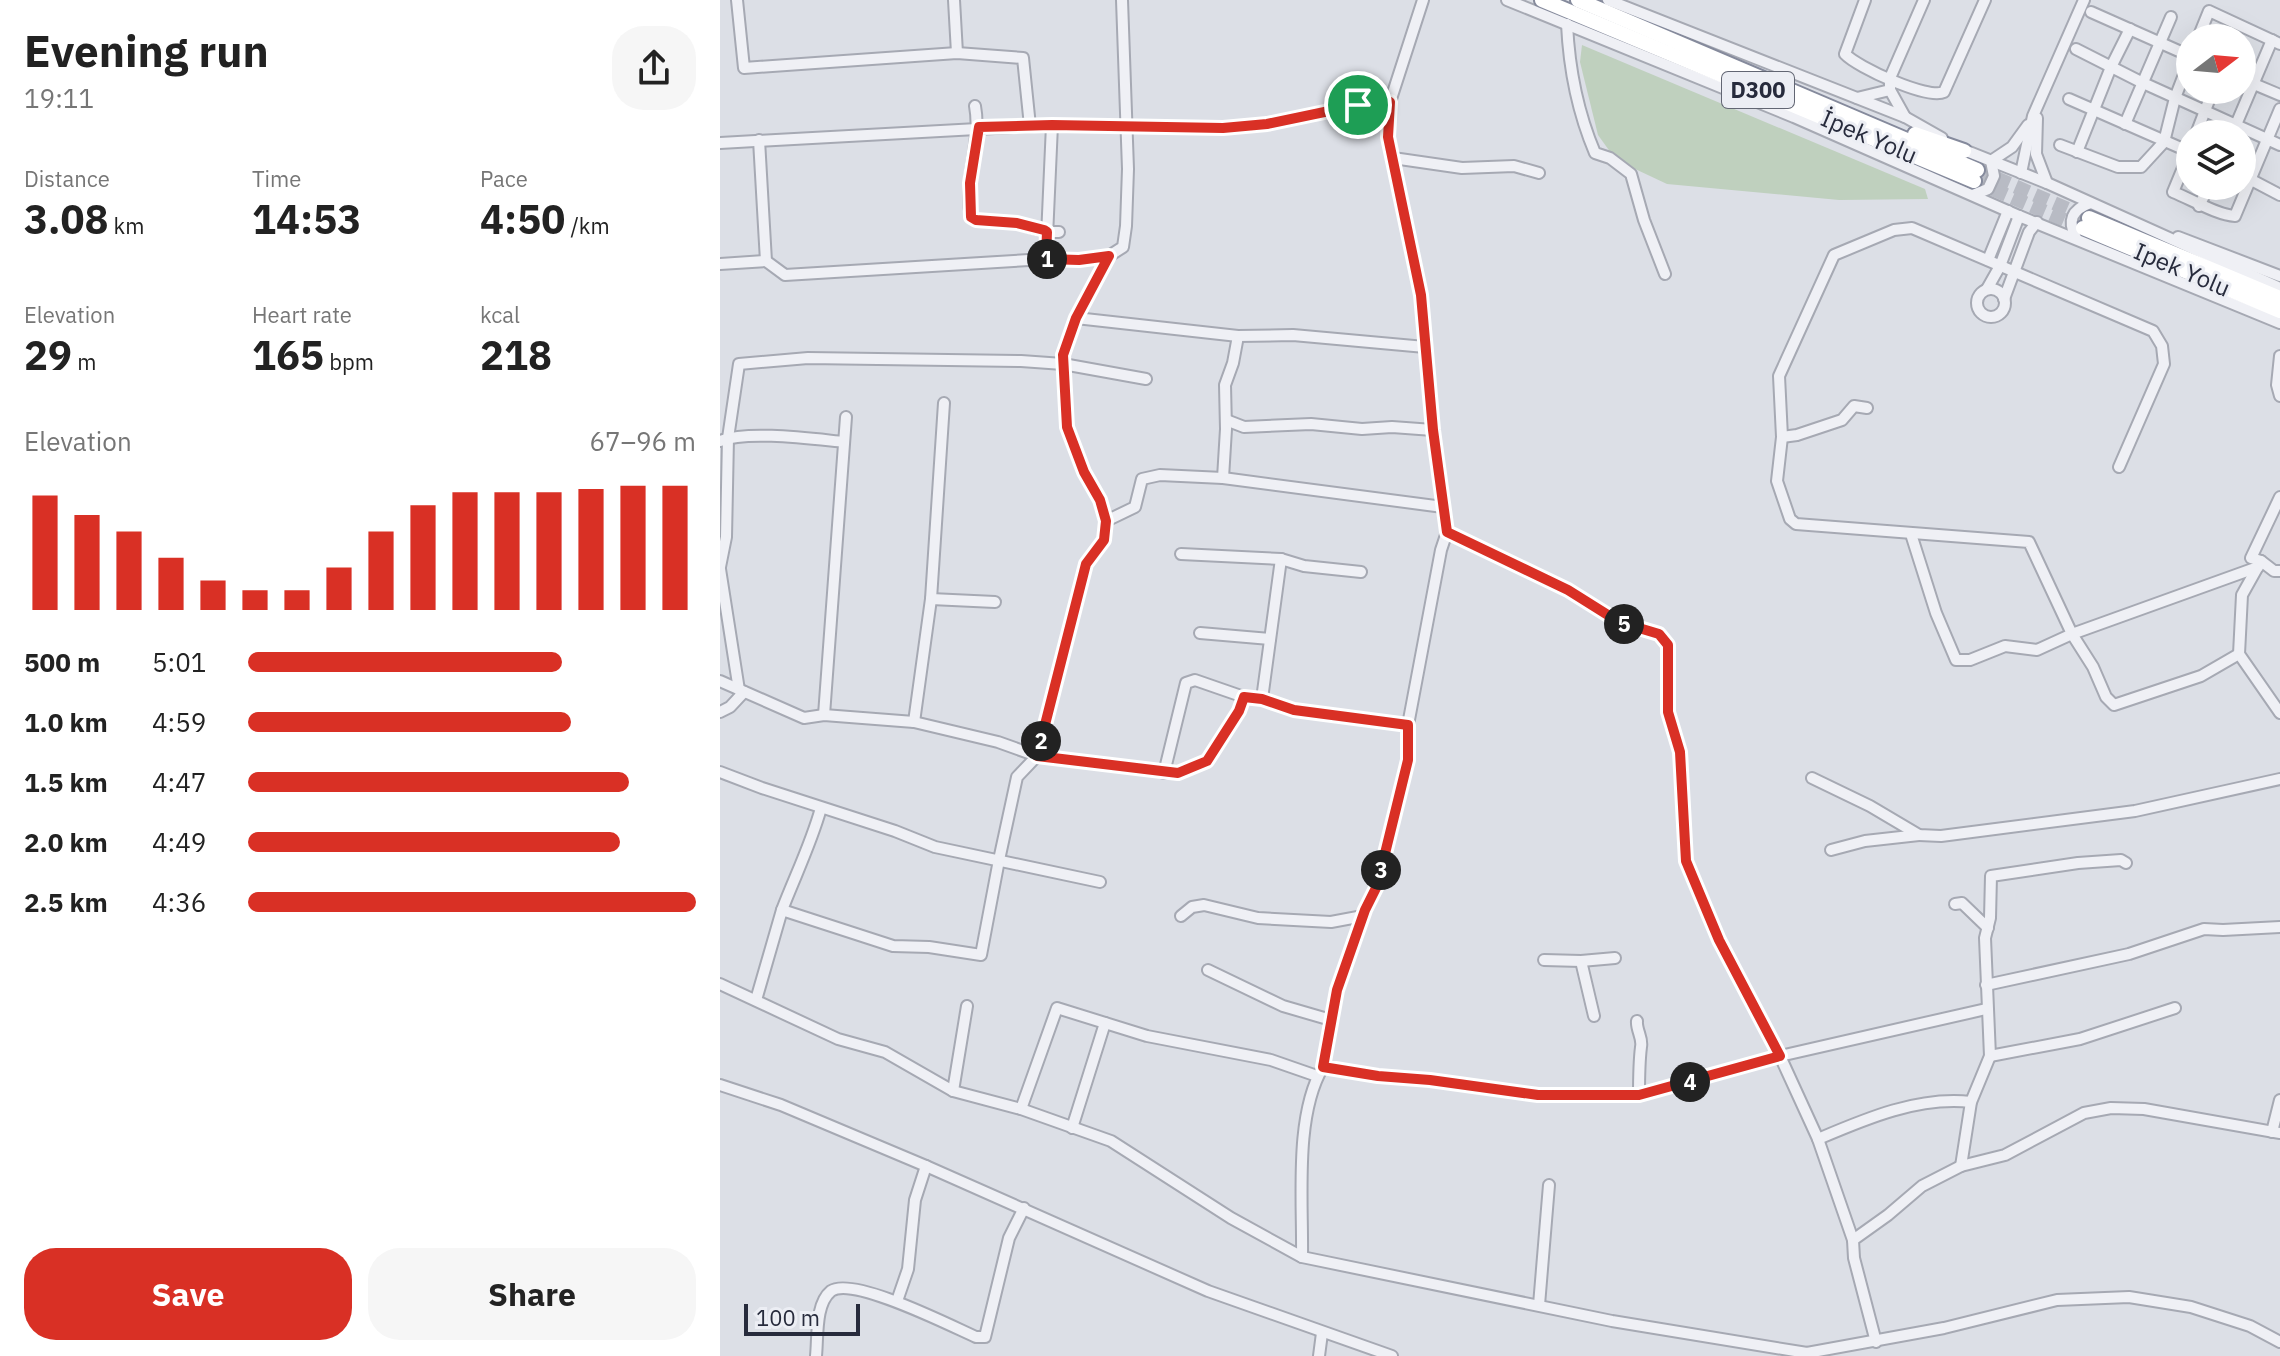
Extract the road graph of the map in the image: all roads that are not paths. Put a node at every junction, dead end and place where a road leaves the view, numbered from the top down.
1 (737, 0) edge
2 (954, 0) edge
3 (1122, 0) edge
4 (1423, 0) edge
5 (1507, 0) edge
6 (1542, 0) edge
7 (1578, 0) edge
8 (1608, 0) edge
9 (1865, 0) edge
10 (1924, 0) edge
11 (1985, 0) edge
12 (2084, 0) edge
13 (2091, 12) dead end
14 (2171, 17) dead end
15 (1624, 20) junction
16 (1567, 24) junction
17 (2204, 24) edge
18 (2227, 24) edge
19 (2130, 29) junction
20 (2256, 37) edge
21 (2161, 41) junction
22 (2276, 42) edge
23 (2076, 49) dead end
24 (2176, 49) edge
25 (957, 53) junction
26 (2111, 67) junction
27 (1890, 78) junction
28 (2256, 80) edge
29 (2141, 82) junction
30 (2256, 85) edge
31 (1890, 90) junction
32 (2280, 95) edge
33 (1857, 98) junction
34 (2175, 98) junction
35 (2069, 99) dead end
36 (2039, 101) junction
37 (1390, 102) junction
38 (2208, 104) edge
39 (975, 106) dead end
40 (2280, 109) edge
41 (2093, 110) junction
42 (2205, 111) junction
43 (2033, 116) junction
44 (1905, 117) junction
45 (2201, 120) edge
46 (2219, 120) edge
47 (2125, 124) junction
48 (1052, 125) junction
49 (1030, 126) junction
50 (979, 127) junction
51 (1126, 127) junction
52 (2256, 136) edge
53 (2267, 139) junction
54 (759, 140) junction
55 (2164, 142) junction
56 (720, 143) edge
57 (2060, 145) dead end
58 (2280, 145) edge
59 (2176, 146) edge
60 (1964, 151) junction
61 (2077, 152) junction
62 (1393, 158) junction
63 (2256, 159) edge
64 (1991, 161) junction
65 (1539, 173) dead end
66 (2021, 173) junction
67 (1974, 182) junction
68 (2256, 182) edge
69 (2047, 183) junction
70 (2280, 195) edge
71 (2188, 200) edge
72 (2202, 200) edge
73 (2240, 200) edge
74 (2199, 206) junction
75 (2008, 211) junction
76 (2019, 216) junction
77 (2037, 222) junction
78 (2085, 222) junction
79 (2148, 227) junction
80 (1047, 232) junction
81 (1059, 232) dead end
82 (1109, 256) junction
83 (1046, 259) junction
84 (1988, 260) junction
85 (766, 261) junction
86 (720, 264) edge
87 (2000, 266) junction
88 (2013, 271) junction
89 (1665, 274) dead end
90 (2280, 276) edge
91 (2280, 288) edge
92 (1987, 289) junction
93 (2280, 298) edge
94 (2004, 299) junction
95 (2280, 311) edge
96 (1076, 318) junction
97 (2280, 323) edge
98 (1238, 336) junction
99 (1425, 347) junction
100 (2280, 356) edge
101 (1063, 364) junction
102 (1146, 379) dead end
103 (2280, 396) edge
104 (944, 403) dead end
105 (1867, 408) dead end
106 (846, 417) dead end
107 (1226, 420) junction
108 (1433, 430) junction
109 (1782, 437) junction
110 (724, 439) edge
111 (844, 442) junction
112 (2119, 467) dead end
113 (1223, 478) junction
114 (2280, 497) edge
115 (1443, 507) junction
116 (1106, 521) junction
117 (1447, 532) junction
118 (1911, 534) junction
119 (1181, 554) dead end
120 (1281, 559) junction
121 (2260, 564) junction
122 (720, 568) edge
123 (2280, 571) edge
124 (1361, 572) dead end
125 (931, 599) junction
126 (995, 602) dead end
127 (1200, 633) dead end
128 (2072, 634) junction
129 (1270, 639) junction
130 (2239, 654) junction
131 (720, 681) edge
132 (741, 691) junction
133 (1244, 697) junction
134 (1262, 699) junction
135 (720, 712) edge
136 (2280, 713) edge
137 (824, 715) junction
138 (914, 722) junction
139 (1408, 725) junction
140 (1037, 756) junction
141 (720, 772) edge
142 (1164, 773) junction
143 (1812, 778) dead end
144 (2280, 779) edge
145 (821, 808) junction
146 (1919, 835) junction
147 (1831, 850) dead end
148 (999, 860) junction
149 (2126, 863) dead end
150 (1100, 882) dead end
151 (1955, 904) dead end
152 (782, 910) junction
153 (1181, 916) dead end
154 (1363, 916) junction
155 (2280, 927) edge
156 (1988, 928) junction
157 (1615, 958) dead end
158 (1544, 960) dead end
159 (1581, 961) junction
160 (1208, 970) dead end
161 (720, 984) edge
162 (1986, 985) junction
163 (756, 1000) junction
164 (967, 1006) dead end
165 (2175, 1008) dead end
166 (1986, 1009) junction
167 (1594, 1016) dead end
168 (1331, 1020) junction
169 (1637, 1021) dead end
170 (1105, 1023) junction
171 (1780, 1056) junction
172 (1990, 1056) junction
173 (1320, 1072) junction
174 (720, 1085) edge
175 (953, 1091) junction
176 (1639, 1095) junction
177 (2280, 1100) edge
178 (1971, 1102) junction
179 (1021, 1109) junction
180 (1072, 1128) junction
181 (2276, 1133) edge
182 (1818, 1139) junction
183 (926, 1166) junction
184 (1961, 1166) junction
185 (1549, 1185) dead end
186 (1024, 1208) junction
187 (1853, 1240) junction
188 (1302, 1257) junction
189 (897, 1301) junction
190 (1539, 1305) junction
191 (1322, 1333) junction
192 (1876, 1342) junction
193 (2280, 1342) edge
194 (1807, 1355) edge
195 (816, 1356) edge
196 (1319, 1356) edge
197 (1392, 1356) edge

1 - 25 street
2 - 25 street
3 - 51 street
4 - 37 street
5 - 16 street
6 - 67 highway, İpek Yolu / D300
7 - 15 highway, İpek Yolu / D300
8 - 33 street
9 - 27 street
10 - 27 street
11 - 27 street
12 - 36 street
13 - 19 street
14 - 21 street
15 - 60 highway
15 - 67 highway, İpek Yolu / D300
16 - 67 street
16 - 89 street
17 - 18 street
19 - 21 street
19 - 26 street
20 - 22 street
21 - 24 street
21 - 29 street
22 - 28 street
23 - 26 street
25 - 49 street
26 - 29 street
26 - 41 street
27 - 31 street
29 - 34 street
29 - 47 street
30 - 32 street
31 - 33 street
31 - 44 street
33 - 44 street
34 - 42 street
34 - 55 street
35 - 41 street
36 - 43 street
36 - 69 street
37 - 51 street
37 - 62 street
38 - 42 street
39 - 50 street
40 - 53 street
41 - 47 street
41 - 61 street
42 - 45 street
42 - 46 street
43 - 64 street
43 - 66 street
44 - 60 street
47 - 55 street
48 - 49 street
48 - 51 street
48 - 80 street
49 - 50 street
50 - 54 street
50 - 80 street
51 - 82 street
52 - 53 street
53 - 58 street
53 - 63 street
54 - 56 street
54 - 85 street
55 - 59 street
55 - 61 street
57 - 61 street
60 - 64 street
62 - 65 street
62 - 99 street
64 - 66 street
64 - 67 street
66 - 69 street
67 - 75 street
68 - 70 street
69 - 78 street
71 - 74 street
72 - 74 street
73 - 74 street
75 - 76 street
75 - 84 street
76 - 77 street
76 - 87 street
77 - 78 street
77 - 88 street
78 - 79 street
78 - 93 highway, Ipek Yolu
78 - 95 highway, Ipek Yolu
78 - 97 street
79 - 90 street
79 - 91 street
80 - 81 street
80 - 83 street
82 - 83 street
82 - 96 street
83 - 85 street
84 - 87 street
84 - 109 street
85 - 86 street
87 - 88 street
87 - 92 street
88 - 94 street
88 - 112 street
92 - 94 street
92 - 94 street
96 - 98 street
96 - 101 street
98 - 99 street
98 - 107 street
99 - 108 street
100 - 103 street
101 - 102 street
101 - 110 street
101 - 116 street
104 - 125 street
105 - 109 street
106 - 111 street
107 - 108 street
107 - 113 street
108 - 115 street
109 - 118 street
110 - 111 street
110 - 122 street
111 - 137 street
113 - 115 street
113 - 116 street
114 - 121 street
115 - 117 street
116 - 140 street
117 - 139 street
117 - 171 street
118 - 128 street
118 - 128 street
119 - 120 street
120 - 124 street
120 - 129 street
121 - 123 street
121 - 128 street
121 - 130 street
122 - 132 street
125 - 126 street
125 - 138 street
127 - 129 street
128 - 130 street
129 - 134 street
130 - 136 street
131 - 132 street
132 - 135 street
132 - 137 street
133 - 134 street
133 - 142 street
133 - 142 street
134 - 139 street
137 - 138 street
138 - 140 street
139 - 154 street
140 - 142 street
140 - 148 street
141 - 145 street
143 - 146 street
144 - 146 street
145 - 148 street
145 - 152 street
146 - 147 street
148 - 150 street
148 - 152 street
149 - 156 street
151 - 156 street
152 - 163 street
153 - 154 street
154 - 168 street
155 - 162 street
156 - 162 street
157 - 159 street
158 - 159 street
159 - 167 street
160 - 168 street
161 - 163 street
162 - 166 street
163 - 175 street
164 - 175 street
165 - 172 street
166 - 171 street
166 - 172 street
168 - 173 street
169 - 176 street
170 - 173 street
170 - 179 street
170 - 180 street
171 - 176 street
171 - 182 street
172 - 178 street
173 - 176 street
173 - 188 street
174 - 183 street
175 - 179 street
177 - 181 street
178 - 182 street
178 - 184 street
179 - 180 street
180 - 188 street
181 - 184 street
182 - 187 street
183 - 186 street
183 - 189 street
184 - 187 street
185 - 190 street
186 - 189 street
186 - 191 street
187 - 192 street
188 - 190 street
189 - 195 street
190 - 194 street
191 - 196 street
191 - 197 street
192 - 193 street
192 - 194 street

